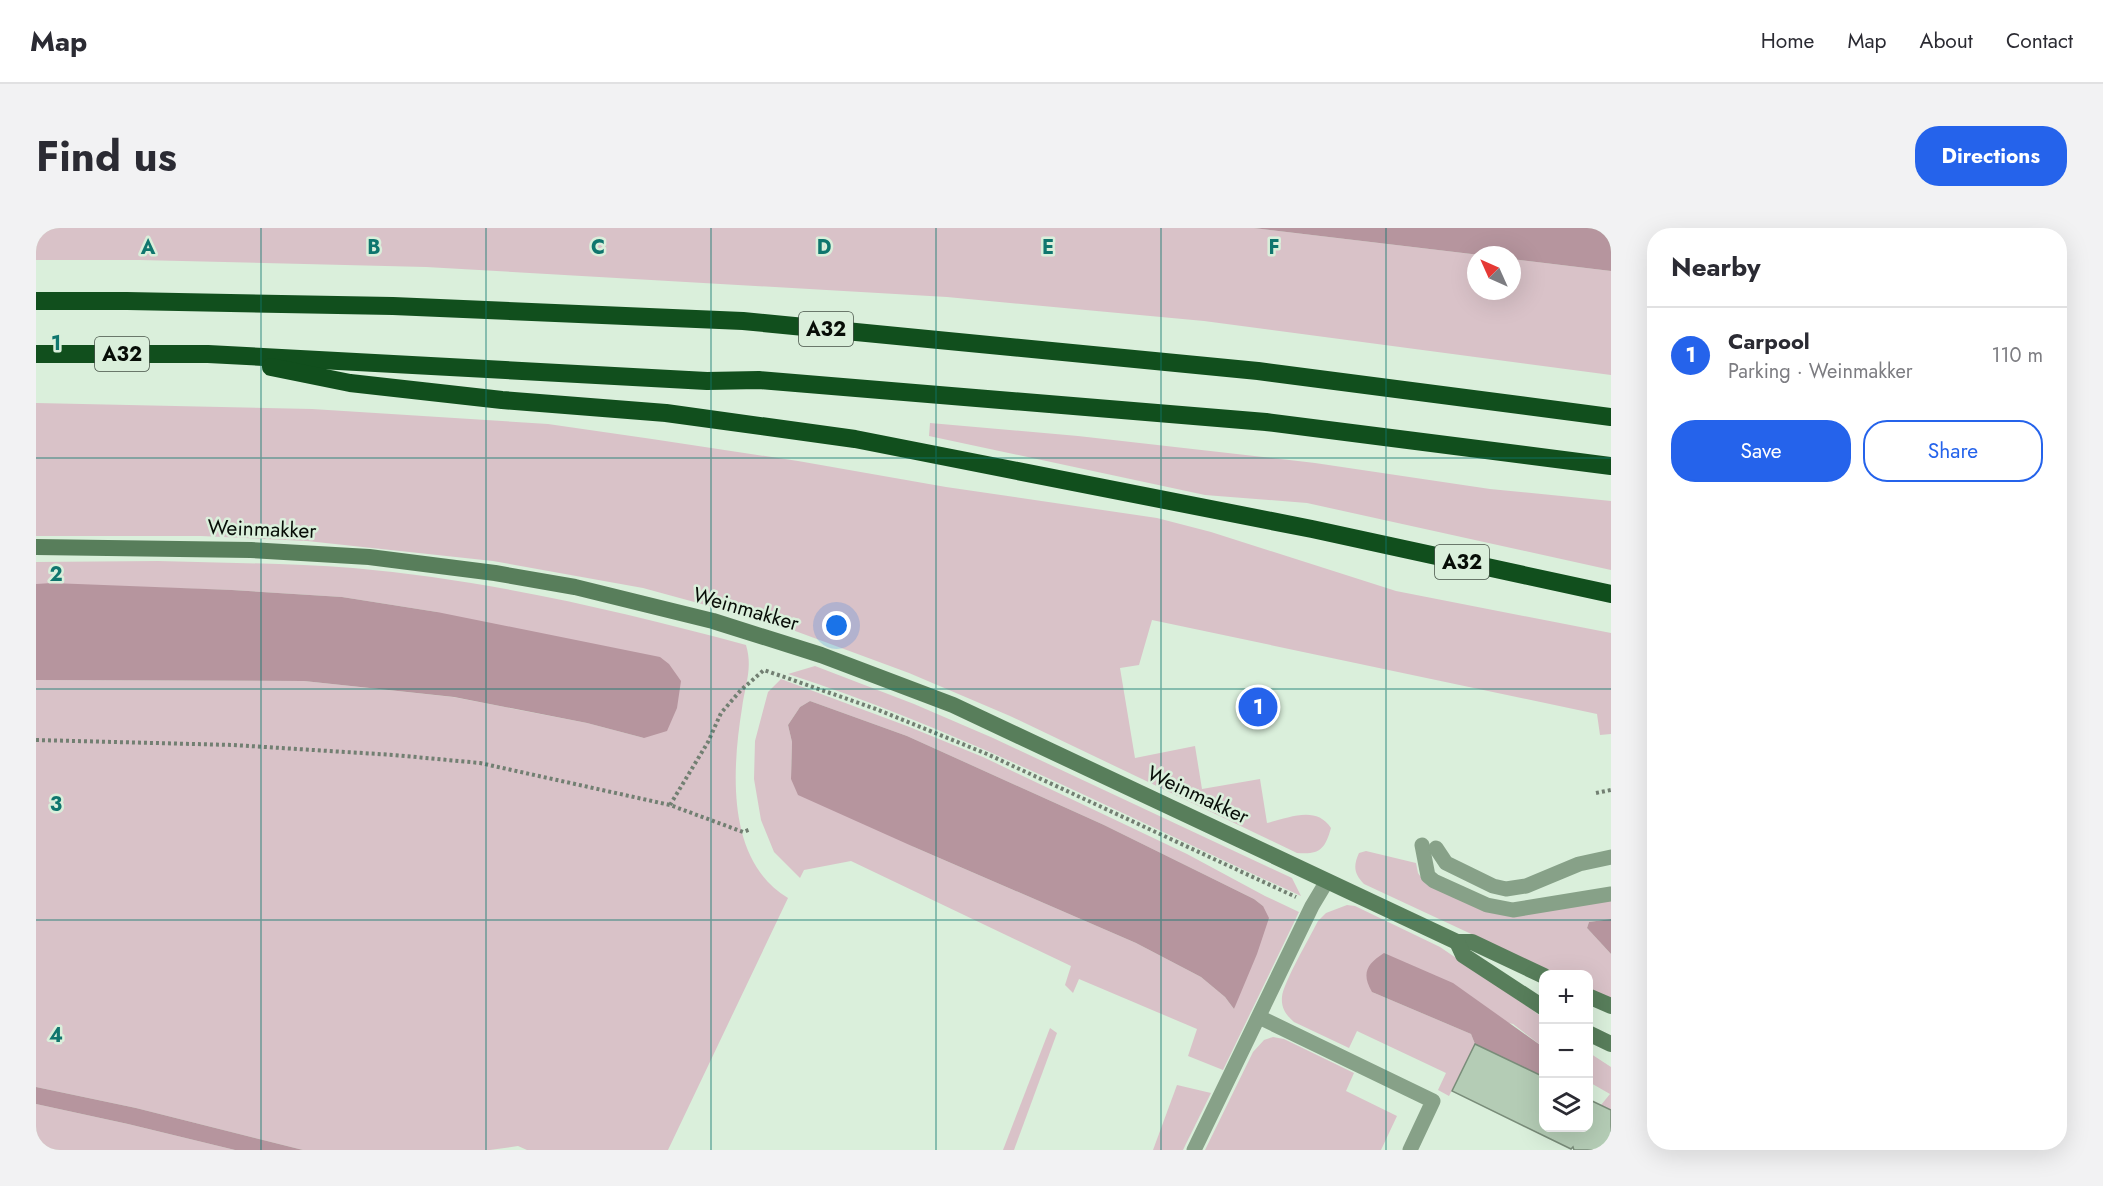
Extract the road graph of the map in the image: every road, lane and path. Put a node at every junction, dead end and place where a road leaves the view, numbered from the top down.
1 (36, 302) edge
2 (36, 354) edge
3 (208, 354) junction
4 (1611, 417) edge
5 (1611, 466) edge
6 (36, 547) edge
7 (1611, 594) edge
8 (36, 740) edge
9 (1611, 790) edge
10 (1596, 793) dead end
11 (670, 805) junction
12 (751, 829) dead end
13 (1611, 857) edge
14 (1327, 880) junction
15 (1611, 894) edge
16 (1312, 906) junction
17 (1457, 942) junction
18 (1539, 974) edge
19 (1593, 998) edge
20 (1539, 1005) edge
21 (1611, 1006) edge
22 (1259, 1017) junction
23 (1593, 1035) edge
24 (1611, 1044) edge
25 (1194, 1150) edge
26 (1410, 1150) edge

1 - 4 highway, A32
2 - 3 highway, A32
3 - 5 highway, A32
3 - 7 highway, A32
6 - 14 main road, Weinmakker
8 - 11 path
9 - 10 path
11 - 12 path
11 - 16 path
13 - 15 lane
14 - 16 lane
14 - 17 main road, Weinmakker
16 - 22 lane
17 - 18 main road, Weinmakker
17 - 20 main road, Weinmakker
19 - 21 main road
22 - 25 lane
22 - 26 lane
23 - 24 main road

